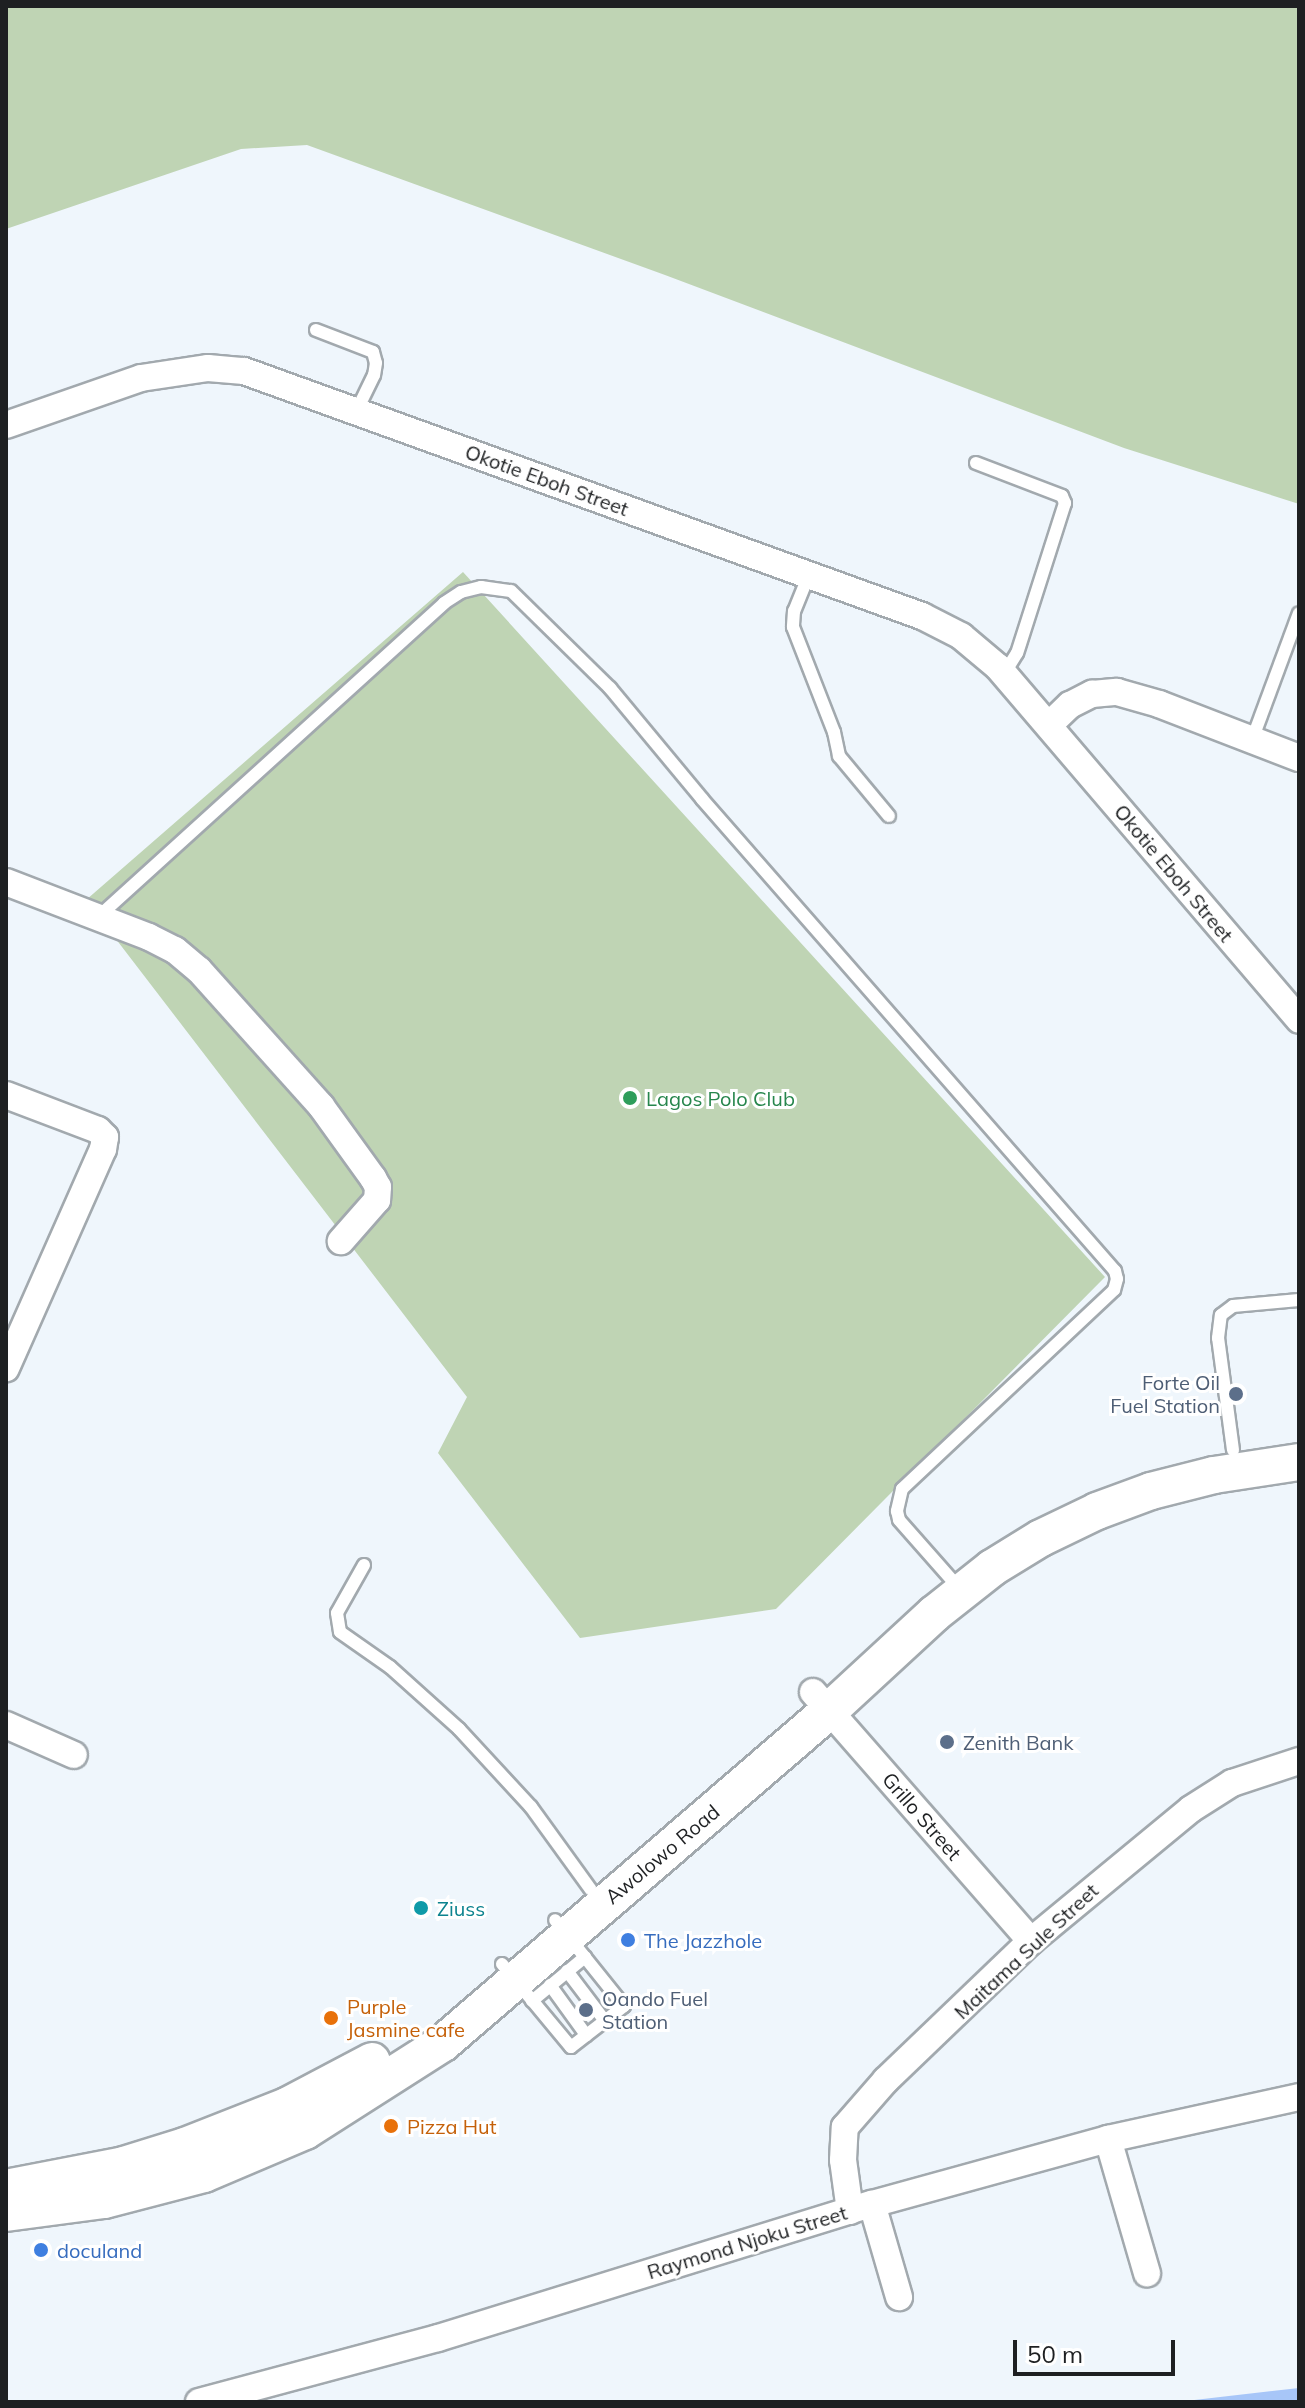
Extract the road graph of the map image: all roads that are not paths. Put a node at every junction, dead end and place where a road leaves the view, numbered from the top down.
1 (316, 330) dead end
2 (357, 410) junction
3 (6, 425) edge
4 (976, 463) dead end
5 (808, 577) junction
6 (1299, 613) edge
7 (1004, 674) junction
8 (1049, 725) junction
9 (1252, 740) junction
10 (1299, 758) edge
11 (889, 816) dead end
12 (6, 882) edge
13 (97, 918) junction
14 (1299, 1020) edge
15 (6, 1095) edge
16 (341, 1241) dead end
17 (1299, 1300) edge
18 (6, 1368) edge
19 (1299, 1442) edge
20 (1233, 1450) junction
21 (1299, 1462) edge
22 (364, 1565) dead end
23 (951, 1579) junction
24 (822, 1701) junction
25 (6, 1725) edge
26 (74, 1755) dead end
27 (1299, 1761) edge
28 (591, 1890) junction
29 (569, 1937) junction
30 (1031, 1941) junction
31 (567, 1971) junction
32 (516, 1982) junction
33 (550, 1985) junction
34 (605, 2021) junction
35 (586, 2035) junction
36 (1299, 2097) edge
37 (1108, 2139) junction
38 (6, 2188) edge
39 (861, 2207) junction
40 (6, 2213) edge
41 (1147, 2273) dead end
42 (899, 2297) dead end
43 (199, 2402) edge

1 - 2 lane
2 - 3 street, Okotie Eboh Street
2 - 5 street, Okotie Eboh Street
4 - 7 lane
5 - 7 street, Okotie Eboh Street
5 - 11 lane
6 - 9 lane
7 - 8 street, Okotie Eboh Street
8 - 9 street
8 - 14 street, Okotie Eboh Street
9 - 10 street
12 - 13 street
13 - 16 street
13 - 23 lane
15 - 18 street
17 - 20 lane
19 - 20 main road, Awolowo Road
20 - 23 main road, Awolowo Road
21 - 24 main road, Awolowo Road
22 - 28 lane
23 - 24 main road, Awolowo Road
24 - 28 main road, Awolowo Road
24 - 29 main road, Awolowo Road
24 - 30 street, Grillo Street
25 - 26 street
27 - 30 street, Maitama Sule Street
28 - 29 main road, Awolowo Road
29 - 31 lane
29 - 32 main road, Awolowo Road
29 - 34 lane
30 - 39 street, Maitama Sule Street
31 - 33 lane
31 - 34 lane
32 - 33 lane
32 - 35 lane
32 - 38 main road, Awolowo Road
32 - 40 main road, Awolowo Road
33 - 35 lane
34 - 35 lane
36 - 37 street, Raymond Njoku Street
37 - 39 street, Raymond Njoku Street
37 - 41 street
39 - 42 street, Maitama Sule Street
39 - 43 street, Raymond Njoku Street

